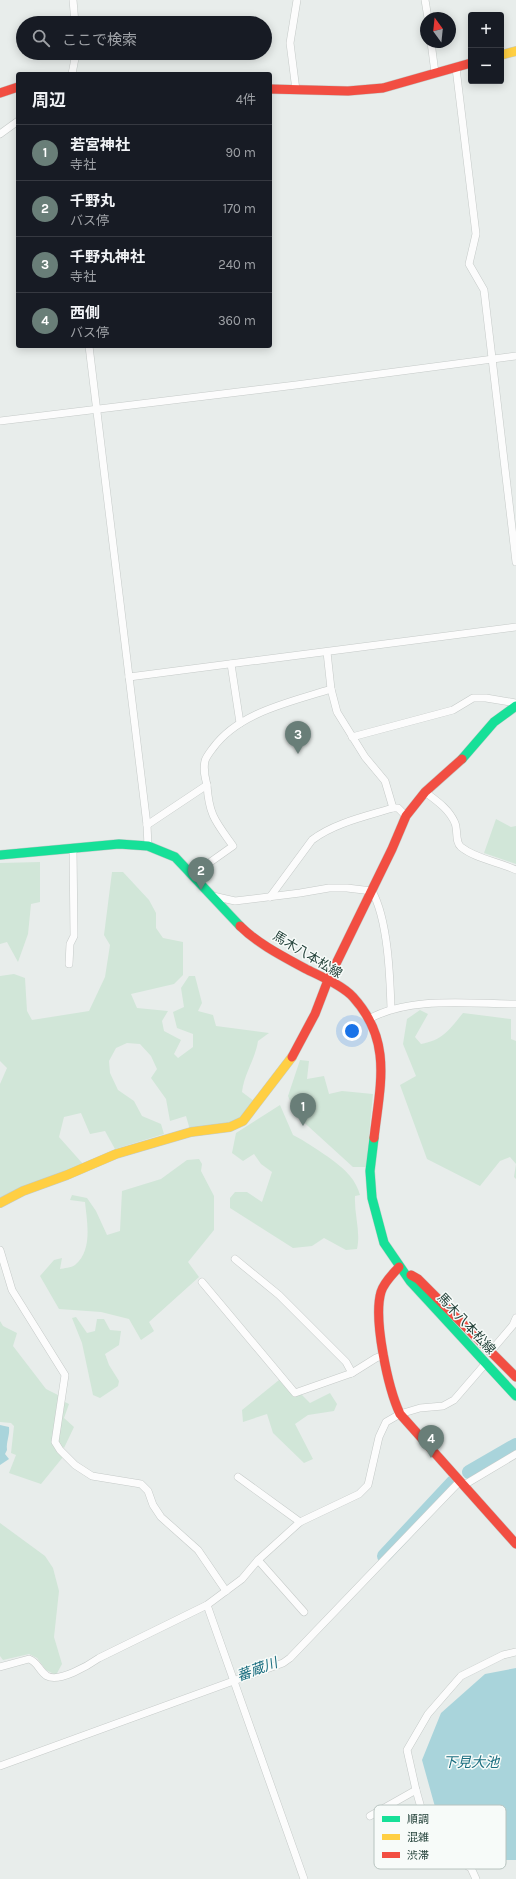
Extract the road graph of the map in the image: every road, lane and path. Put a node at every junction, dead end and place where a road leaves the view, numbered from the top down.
1 (73, 0) edge
2 (297, 0) edge
3 (425, 0) edge
4 (427, 12) edge
5 (74, 16) edge
6 (432, 48) edge
7 (516, 50) edge
8 (504, 54) edge
9 (75, 60) edge
10 (468, 64) edge
11 (456, 68) junction
12 (72, 72) edge
13 (435, 73) junction
14 (16, 88) edge
15 (272, 89) edge
16 (296, 90) junction
17 (0, 93) edge
18 (16, 122) edge
19 (0, 134) edge
20 (89, 348) edge
21 (516, 356) edge
22 (492, 359) junction
23 (97, 410) junction
24 (0, 421) edge
25 (516, 562) edge
26 (516, 627) edge
27 (328, 652) junction
28 (231, 664) junction
29 (129, 677) junction
30 (331, 689) junction
31 (516, 703) edge
32 (516, 706) edge
33 (240, 723) junction
34 (352, 736) junction
35 (207, 785) junction
36 (425, 792) junction
37 (393, 808) junction
38 (406, 816) junction
39 (147, 825) junction
40 (148, 846) junction
41 (73, 848) junction
42 (0, 854) edge
43 (516, 870) edge
44 (192, 875) junction
45 (372, 891) junction
46 (212, 896) junction
47 (270, 897) junction
48 (69, 964) dead end
49 (328, 980) junction
50 (516, 1004) edge
51 (391, 1010) junction
52 (369, 1019) junction
53 (0, 1203) edge
54 (0, 1250) edge
55 (235, 1259) dead end
56 (399, 1267) junction
57 (202, 1282) dead end
58 (516, 1318) edge
59 (491, 1351) junction
60 (384, 1355) junction
61 (486, 1363) junction
62 (352, 1373) junction
63 (516, 1377) edge
64 (516, 1396) edge
65 (400, 1414) junction
66 (516, 1454) edge
67 (238, 1477) dead end
68 (462, 1483) junction
69 (300, 1522) junction
70 (516, 1544) edge
71 (258, 1560) junction
72 (226, 1591) junction
73 (207, 1605) junction
74 (304, 1612) dead end
75 (516, 1652) edge
76 (0, 1667) edge
77 (234, 1679) junction
78 (0, 1766) edge
79 (416, 1790) junction
80 (389, 1805) edge
81 (420, 1805) edge
82 (374, 1814) edge
83 (370, 1816) dead end
84 (471, 1869) edge
85 (304, 1879) edge
86 (475, 1879) edge

1 - 5 street
2 - 16 street
3 - 4 street
6 - 13 street
7 - 8 street
9 - 12 street
10 - 11 street
11 - 13 street
11 - 22 street
13 - 16 street
14 - 17 street
15 - 16 street
18 - 19 street
20 - 23 street
21 - 22 street
22 - 23 street
22 - 25 street
23 - 24 street
23 - 29 street
26 - 27 street
27 - 28 street
27 - 30 street
28 - 29 street
28 - 33 street
29 - 39 street
30 - 33 street
30 - 34 street
31 - 34 street
32 - 36 street
33 - 35 street
34 - 37 street
35 - 39 street
35 - 44 street
36 - 38 street
36 - 43 street
37 - 38 street
37 - 47 street
38 - 45 street
39 - 40 street
40 - 41 street, 馬木八本松線
40 - 44 street, 馬木八本松線
41 - 42 street, 馬木八本松線
41 - 48 street
44 - 46 street, 馬木八本松線
45 - 47 street
45 - 49 street
45 - 51 street
46 - 47 street
46 - 49 street, 馬木八本松線
49 - 52 street, 馬木八本松線
49 - 53 street
50 - 51 street
51 - 52 street
52 - 56 street, 馬木八本松線
54 - 72 street
55 - 62 street
56 - 59 street, 馬木八本松線
56 - 60 street
56 - 61 street, 馬木八本松線
57 - 62 street
58 - 59 street
59 - 63 street, 馬木八本松線
60 - 62 street
60 - 65 street
61 - 64 street, 馬木八本松線
61 - 65 street
65 - 68 street
65 - 69 street
66 - 68 street
67 - 69 street
68 - 70 street
68 - 77 street
69 - 71 street
71 - 72 street
71 - 74 street
72 - 73 street
73 - 76 street
73 - 77 street
75 - 79 street
77 - 78 street
77 - 85 street
79 - 80 street
79 - 81 street
82 - 83 street
84 - 86 street

